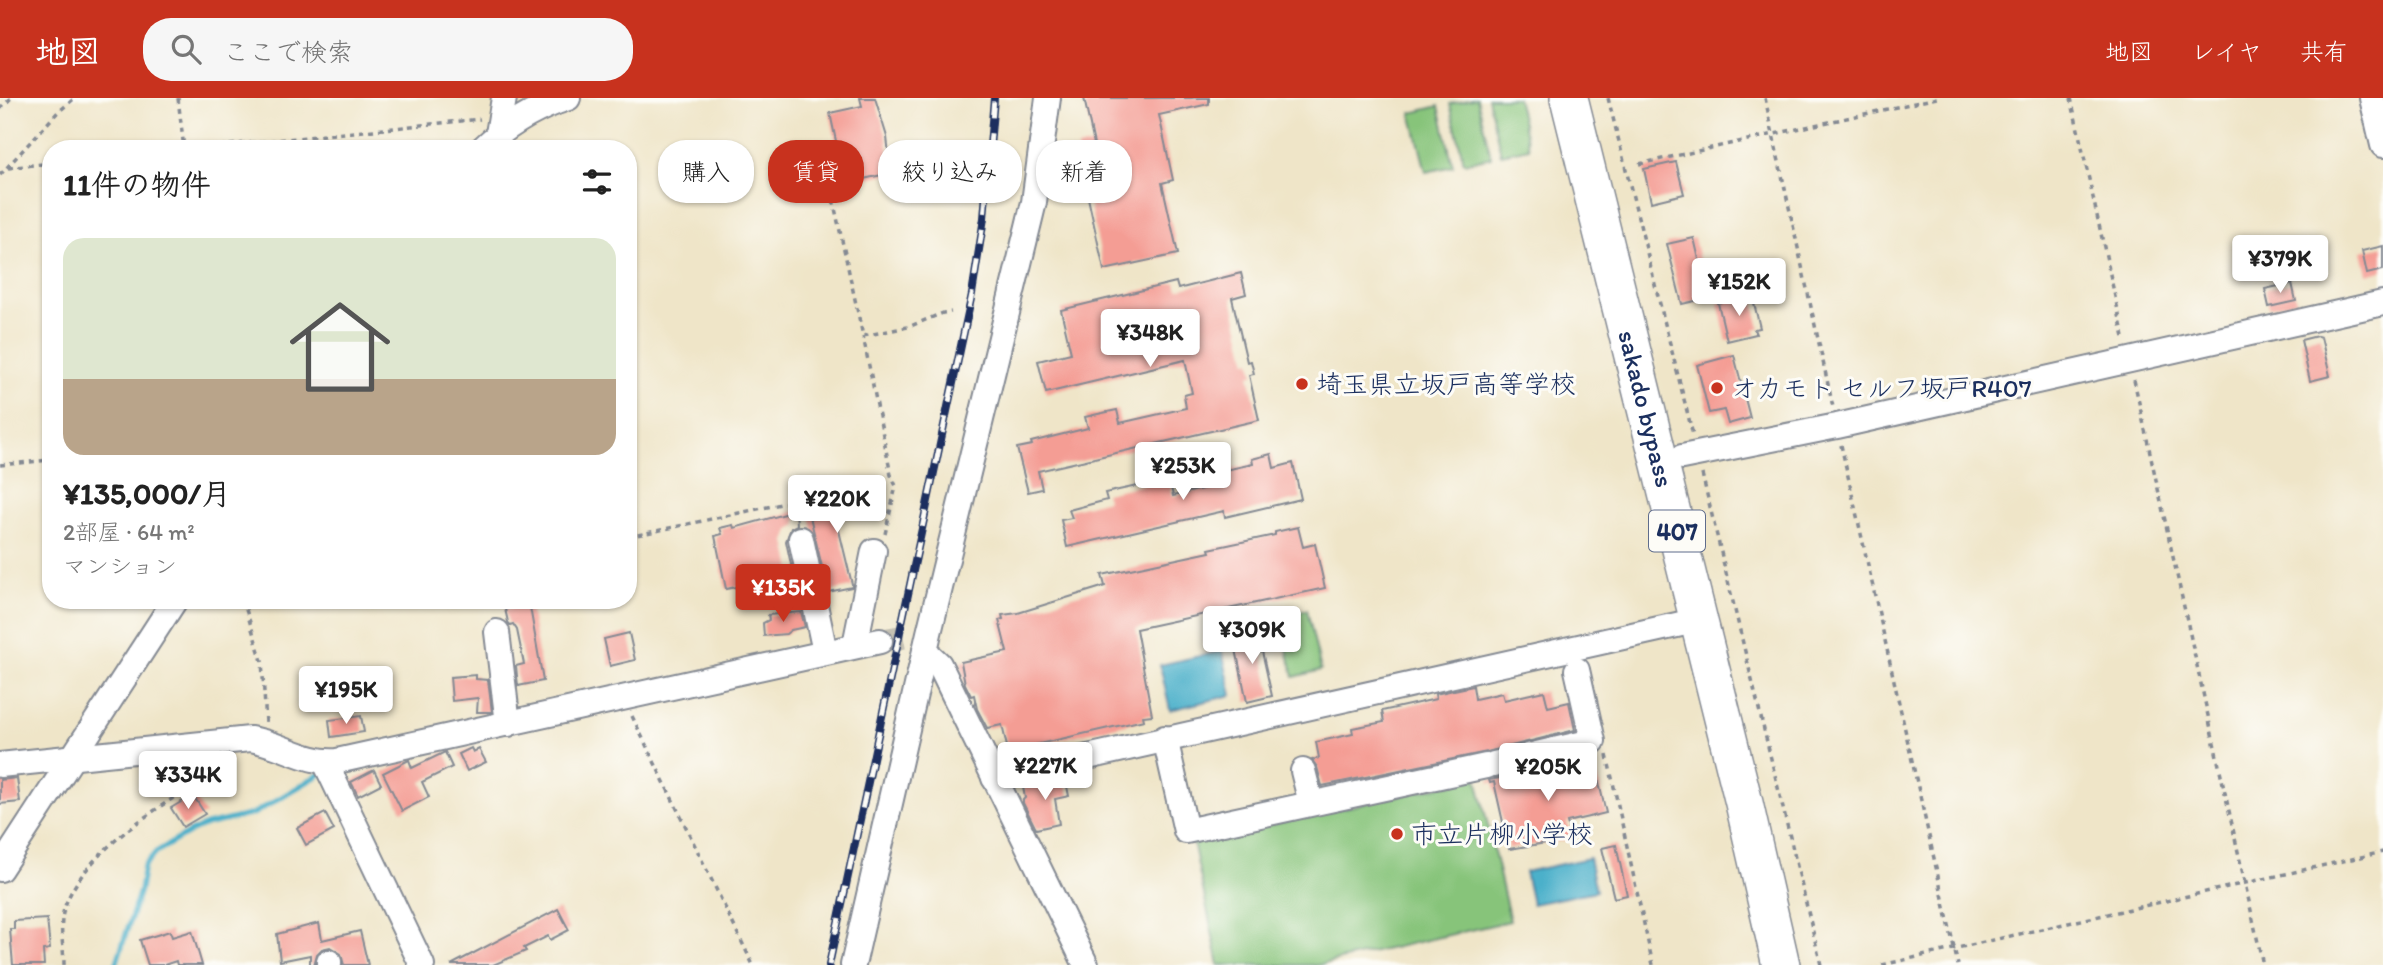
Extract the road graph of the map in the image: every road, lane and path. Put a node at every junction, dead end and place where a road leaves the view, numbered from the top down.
1 (11, 98) edge
2 (75, 98) edge
3 (178, 98) edge
4 (504, 98) edge
5 (568, 98) edge
6 (1048, 98) edge
7 (1569, 98) edge
8 (1593, 98) edge
9 (1608, 98) edge
10 (1765, 98) edge
11 (1937, 98) edge
12 (2071, 98) edge
13 (2372, 98) edge
14 (0, 109) edge
15 (1773, 135) junction
16 (183, 140) edge
17 (278, 140) edge
18 (490, 140) edge
19 (490, 140) edge
20 (492, 140) edge
21 (2383, 145) edge
22 (42, 164) edge
23 (1639, 164) dead end
24 (6, 168) junction
25 (0, 176) edge
26 (834, 203) edge
27 (2383, 303) edge
28 (951, 313) dead end
29 (863, 336) junction
30 (2129, 360) junction
31 (1837, 426) junction
32 (1693, 457) junction
33 (42, 461) edge
34 (0, 465) edge
35 (891, 475) junction
36 (637, 535) edge
37 (801, 539) dead end
38 (874, 551) joint
39 (169, 609) edge
40 (246, 609) edge
41 (1699, 620) junction
42 (497, 632) dead end
43 (921, 640) junction
44 (880, 641) tunnel mouth
45 (855, 645) junction
46 (825, 652) junction
47 (1577, 670) dead end
48 (624, 698) junction
49 (508, 724) junction
50 (1165, 738) junction
51 (265, 741) junction
52 (1606, 752) dead end
53 (71, 758) junction
54 (325, 762) junction
55 (0, 765) edge
56 (1303, 771) dead end
57 (994, 778) junction
58 (1311, 803) junction
59 (2383, 852) edge
60 (0, 869) edge
61 (2244, 881) junction
62 (1955, 948) junction
63 (64, 965) edge
64 (422, 965) edge
65 (754, 965) edge
66 (853, 965) edge
67 (1086, 965) edge
68 (1653, 965) edge
69 (1781, 965) edge
70 (1804, 965) edge
71 (1821, 965) edge
72 (1882, 965) edge
73 (1958, 965) edge
74 (2263, 965) edge

1 - 14 path
2 - 24 path
3 - 16 path
4 - 18 street
5 - 20 street
6 - 43 street
7 - 41 highway, sakado bypass / 407
8 - 32 highway, sakado bypass / 407
9 - 32 path
10 - 15 path
11 - 15 path
12 - 30 path
13 - 21 street
15 - 23 path
15 - 31 path
17 - 19 path
22 - 24 path
24 - 25 path
26 - 29 path
27 - 30 street
28 - 29 path
29 - 35 path
30 - 31 street
30 - 61 path
31 - 32 street
31 - 62 path
32 - 70 highway, sakado bypass / 407
32 - 71 path
33 - 34 path
35 - 36 path
35 - 38 path
37 - 46 street
38 - 45 street
39 - 53 street
40 - 51 path
41 - 50 street
41 - 69 highway, sakado bypass / 407
42 - 49 street
43 - 57 street
43 - 66 street
44 - 45 street
45 - 46 street
46 - 48 street
47 - 58 street
48 - 49 street
48 - 65 path
49 - 54 street
50 - 57 street
50 - 58 street
51 - 53 street
51 - 54 street
51 - 63 path
52 - 68 path
53 - 55 street
53 - 60 street
54 - 64 street
56 - 58 street
57 - 67 street
59 - 61 path
61 - 62 path
61 - 74 path
62 - 72 path
62 - 73 path

